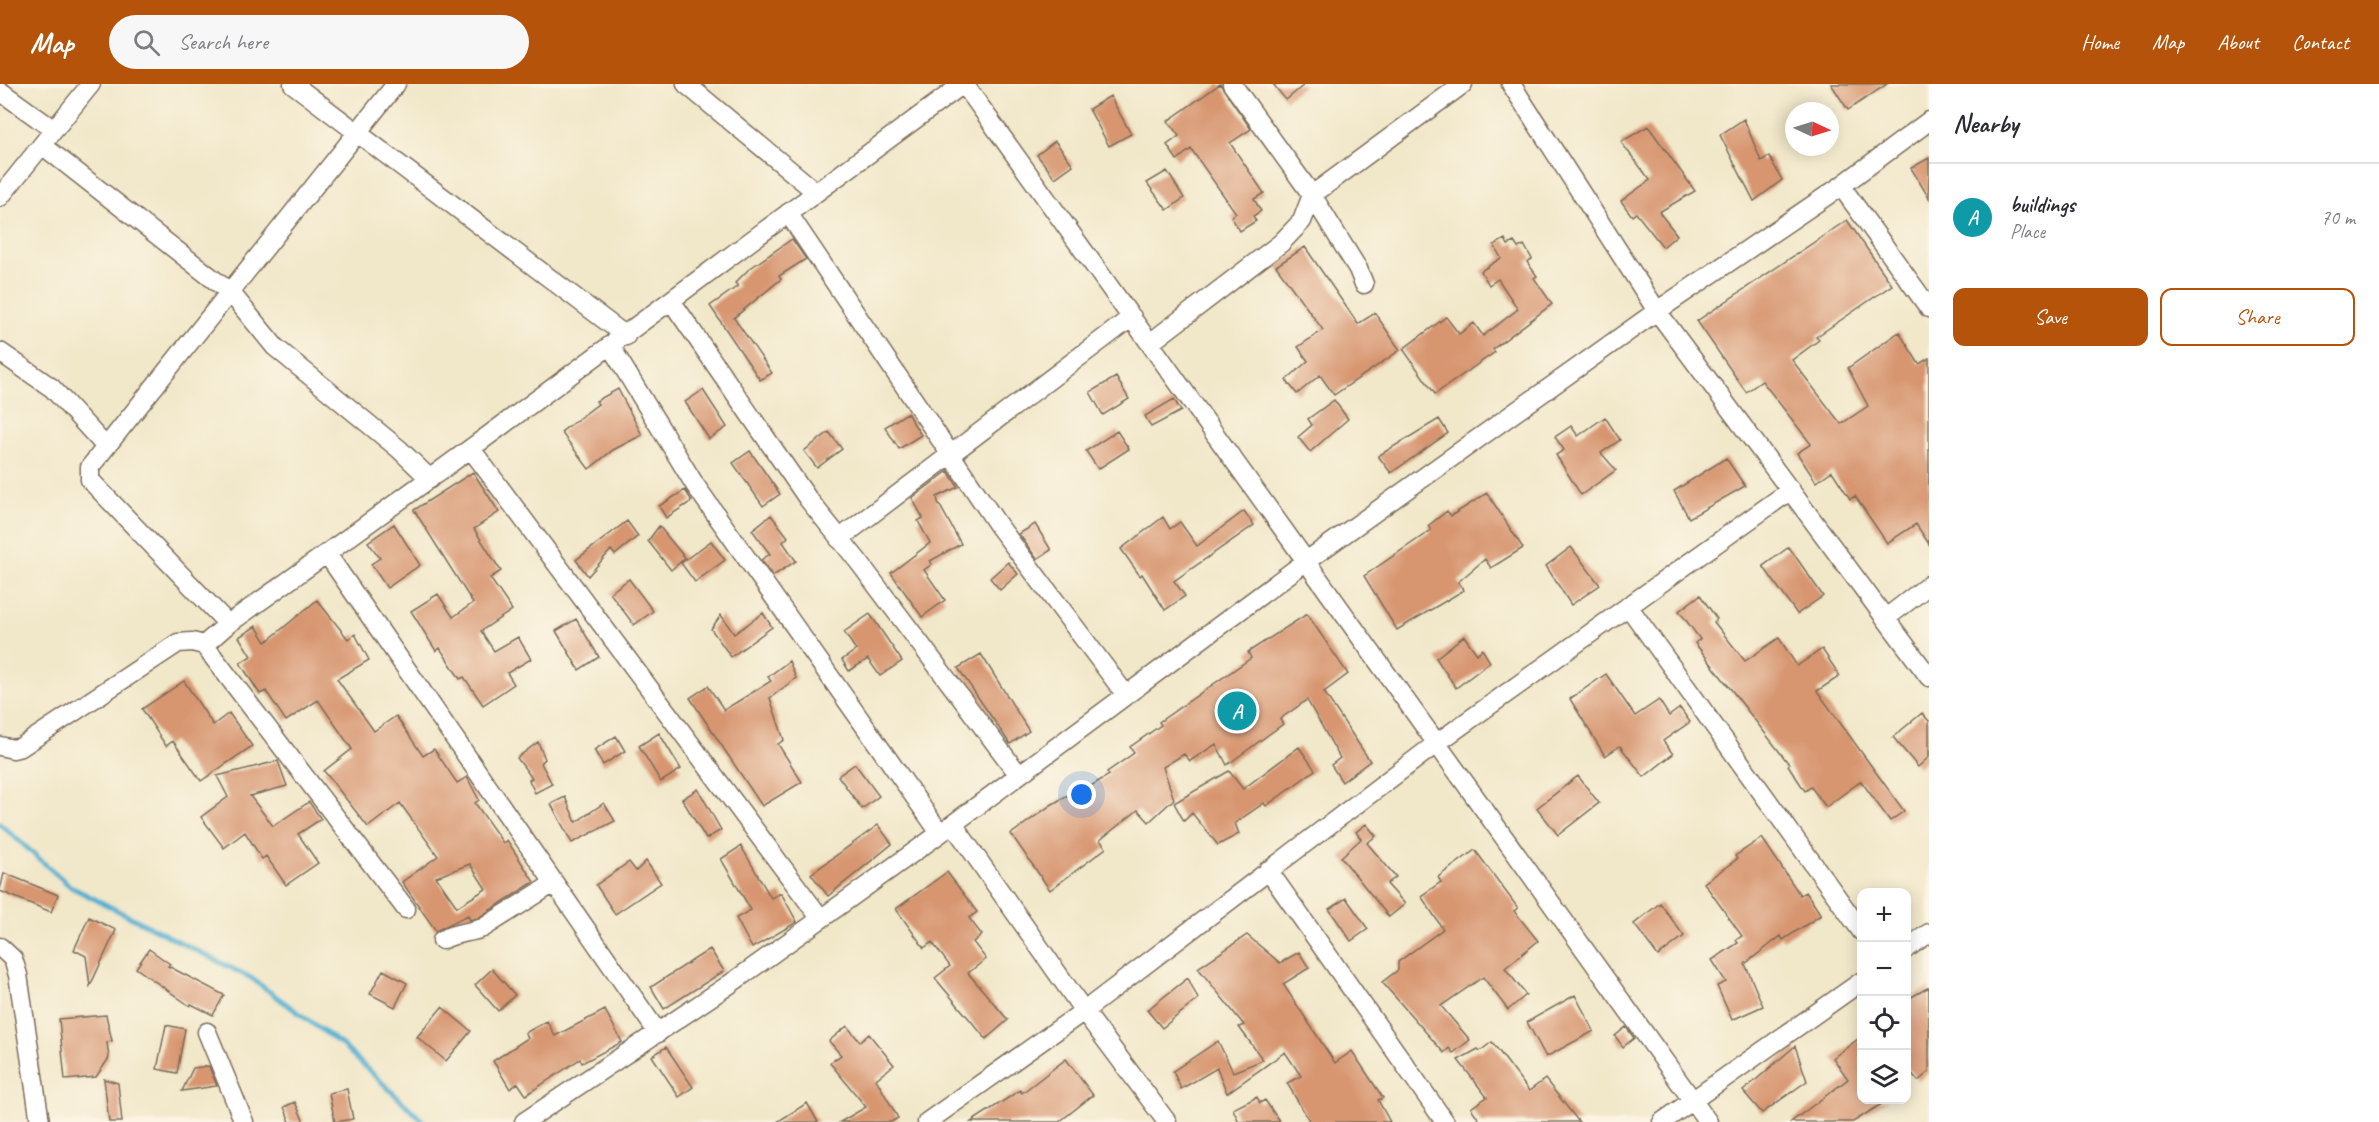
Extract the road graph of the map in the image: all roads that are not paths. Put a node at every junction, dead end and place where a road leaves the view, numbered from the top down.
1 (91, 84) edge
2 (293, 84) edge
3 (396, 84) edge
4 (686, 84) edge
5 (964, 84) edge
6 (1232, 84) edge
7 (1463, 84) edge
8 (1511, 84) edge
9 (0, 91) edge
10 (1929, 121) edge
11 (54, 130) junction
12 (358, 134) junction
13 (42, 145) junction
14 (1841, 186) junction
15 (816, 192) junction
16 (1312, 195) junction
17 (0, 197) edge
18 (788, 213) junction
19 (1364, 284) dead end
20 (231, 293) junction
21 (672, 302) junction
22 (1929, 308) edge
23 (1657, 311) junction
24 (1132, 317) junction
25 (618, 342) junction
26 (1150, 343) junction
27 (0, 352) edge
28 (106, 447) junction
29 (471, 449) junction
30 (949, 455) junction
31 (430, 478) junction
32 (1791, 490) junction
33 (839, 539) junction
34 (327, 554) junction
35 (1305, 562) junction
36 (1929, 585) edge
37 (1628, 606) junction
38 (1886, 618) junction
39 (228, 624) junction
40 (204, 645) junction
41 (1929, 676) edge
42 (1126, 695) junction
43 (1437, 743) junction
44 (0, 746) edge
45 (1019, 775) junction
46 (946, 828) junction
47 (1268, 870) junction
48 (554, 883) junction
49 (406, 909) dead end
50 (821, 919) junction
51 (1857, 925) edge
52 (1929, 933) edge
53 (442, 940) dead end
54 (1911, 946) edge
55 (0, 947) edge
56 (1857, 984) edge
57 (1084, 1011) junction
58 (207, 1032) dead end
59 (658, 1033) junction
60 (1692, 1100) junction
61 (40, 1122) edge
62 (244, 1122) edge
63 (524, 1122) edge
64 (927, 1122) edge
65 (1167, 1122) edge
66 (1445, 1122) edge
67 (1662, 1122) edge
68 (1708, 1122) edge

1 - 11 street
2 - 12 street
3 - 12 street
4 - 15 street
5 - 15 street
5 - 24 street
6 - 16 street
7 - 16 street
8 - 23 street
9 - 11 street
10 - 14 street
11 - 13 street
12 - 20 street
12 - 25 street
13 - 17 street
13 - 20 street
14 - 22 street
14 - 23 street
15 - 18 street
16 - 19 street
16 - 26 street
18 - 21 street
18 - 30 street
20 - 28 street
20 - 31 street
21 - 25 street
21 - 33 street
23 - 32 street
23 - 35 street
24 - 26 street
24 - 30 street
25 - 29 street
25 - 46 street
26 - 35 street
27 - 28 street
28 - 39 street
29 - 31 street
29 - 50 street
30 - 33 street
30 - 42 street
31 - 34 street
32 - 37 street
32 - 38 street
33 - 45 street
34 - 39 street
34 - 48 street
35 - 42 street
35 - 43 street
36 - 38 street
37 - 43 street
37 - 51 street
38 - 41 street
39 - 40 street
40 - 44 street
40 - 49 street
42 - 45 street
43 - 47 street
43 - 60 street
45 - 46 street
46 - 50 street
46 - 57 street
47 - 57 street
47 - 66 street
48 - 53 street
48 - 59 street
50 - 59 street
52 - 54 street
55 - 61 street
56 - 60 street
57 - 64 street
57 - 65 street
58 - 62 street
59 - 63 street
60 - 67 street
60 - 68 street

